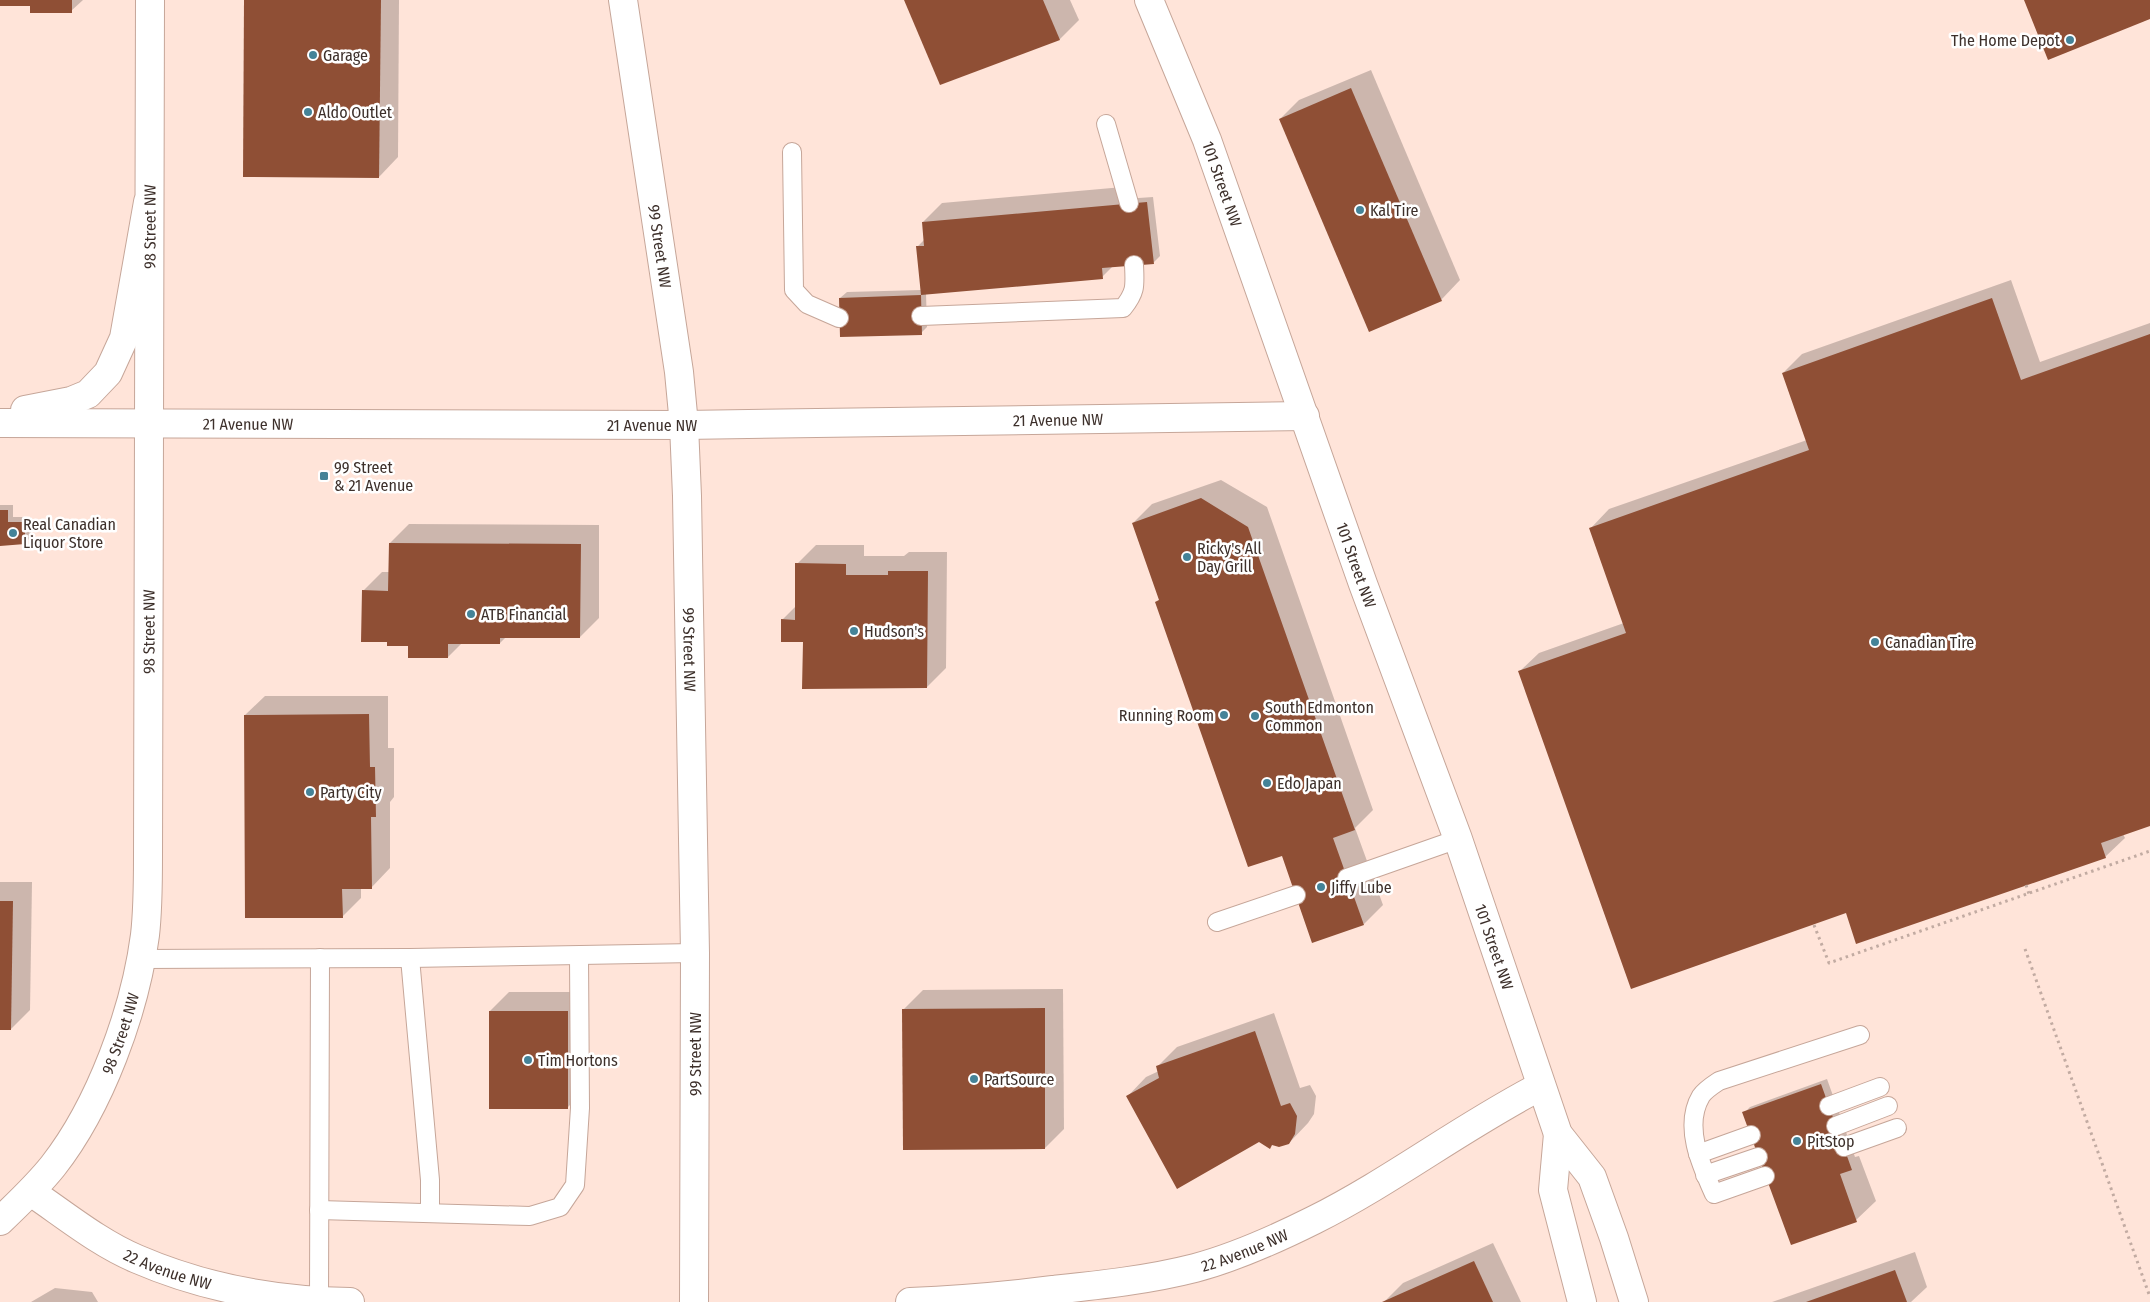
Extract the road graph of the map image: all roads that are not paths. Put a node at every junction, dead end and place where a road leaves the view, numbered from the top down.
1 (150, 0) edge
2 (623, 0) edge
3 (1149, 0) edge
4 (1106, 124) dead end
5 (792, 152) dead end
6 (148, 202) junction
7 (1129, 203) dead end
8 (1134, 265) dead end
9 (921, 316) dead end
10 (840, 318) dead end
11 (0, 413) edge
12 (1305, 416) junction
13 (0, 423) edge
14 (148, 423) junction
15 (684, 425) junction
16 (1458, 840) junction
17 (1347, 878) dead end
18 (1296, 896) dead end
19 (1217, 922) dead end
20 (695, 953) junction
21 (579, 956) junction
22 (320, 958) junction
23 (410, 958) junction
24 (141, 959) junction
25 (1860, 1035) dead end
26 (1542, 1086) junction
27 (1880, 1087) dead end
28 (1829, 1106) dead end
29 (1888, 1106) dead end
30 (1836, 1126) dead end
31 (1896, 1128) dead end
32 (1558, 1134) junction
33 (1751, 1135) dead end
34 (1844, 1147) dead end
35 (1698, 1154) junction
36 (1758, 1157) dead end
37 (1706, 1175) junction
38 (1765, 1176) dead end
39 (31, 1192) junction
40 (318, 1210) junction
41 (430, 1213) junction
42 (0, 1221) edge
43 (319, 1301) edge
44 (350, 1302) edge
45 (694, 1302) edge
46 (910, 1302) edge
47 (1582, 1302) edge
48 (1634, 1302) edge

1 - 6 street, 98 Street NW
2 - 15 street, 99 Street NW
3 - 12 street, 101 Street NW
4 - 7 lane
5 - 10 lane
6 - 11 street
6 - 14 street, 98 Street NW
8 - 9 lane
12 - 15 street, 21 Avenue NW
12 - 16 street, 101 Street NW
13 - 14 street, 21 Avenue NW
14 - 15 street, 21 Avenue NW
14 - 24 street, 98 Street NW
15 - 20 street, 99 Street NW
16 - 17 lane
16 - 26 street, 101 Street NW
18 - 19 lane
20 - 21 lane
20 - 45 street, 99 Street NW
21 - 23 lane
21 - 41 lane
22 - 23 lane
22 - 24 lane
22 - 40 lane
23 - 41 lane
24 - 39 street, 98 Street NW
25 - 35 lane
26 - 32 street, 101 Street NW
26 - 46 street, 22 Avenue NW
27 - 28 lane
29 - 30 lane
31 - 34 lane
32 - 47 street, 101 Street NW
32 - 48 street, 101 Street NW
33 - 35 lane
35 - 37 lane
36 - 37 lane
37 - 38 lane
39 - 42 street, 98 Street NW
39 - 43 street, 22 Avenue NW
40 - 41 lane
40 - 43 lane
43 - 44 street, 22 Avenue NW

